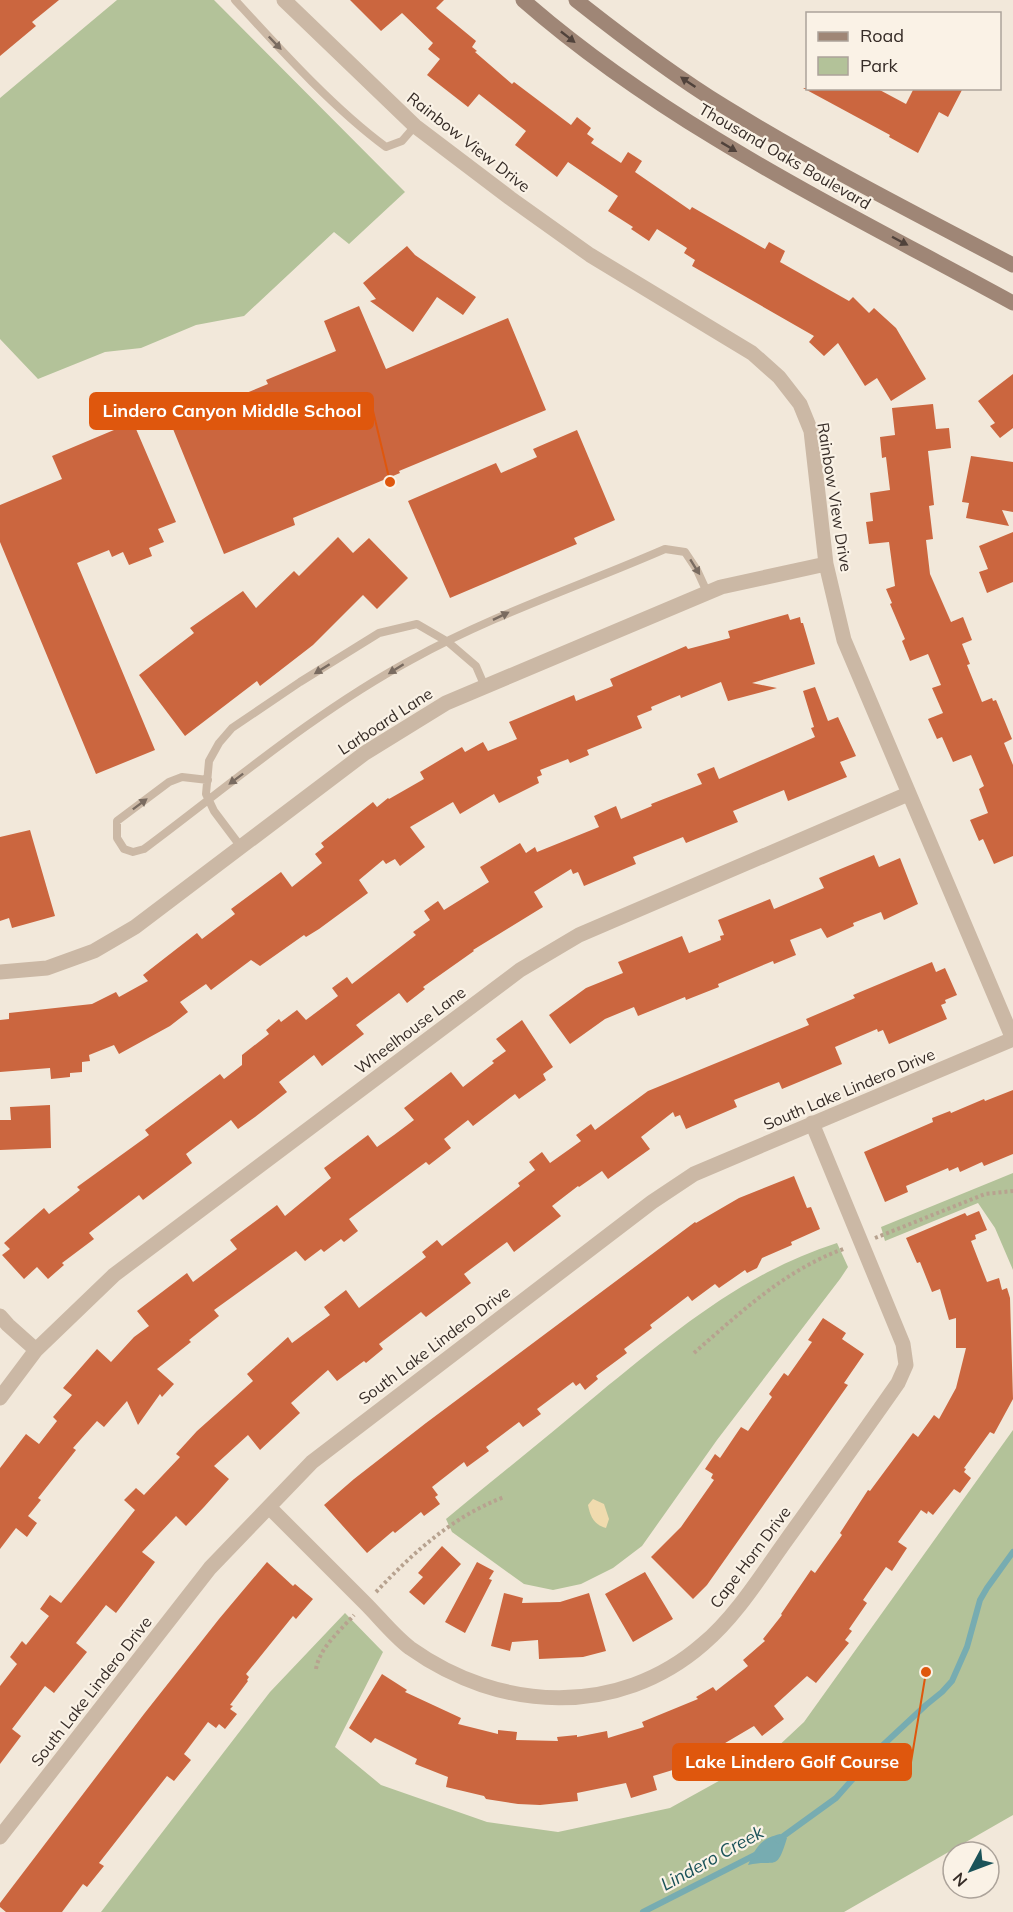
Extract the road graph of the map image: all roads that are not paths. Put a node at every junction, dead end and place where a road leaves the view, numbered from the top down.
1 (236, 0) edge
2 (284, 0) edge
3 (523, 0) edge
4 (576, 0) edge
5 (415, 126) junction
6 (1013, 265) edge
7 (1013, 303) edge
8 (825, 564) junction
9 (707, 592) junction
10 (448, 642) junction
11 (485, 687) junction
12 (208, 780) junction
13 (908, 794) junction
14 (209, 799) junction
15 (241, 847) junction
16 (0, 972) edge
17 (1013, 1039) edge
18 (812, 1123) junction
19 (0, 1316) edge
20 (36, 1350) junction
21 (0, 1398) edge
22 (269, 1507) junction
23 (0, 1837) edge

1 -> 5 lane
2 - 5 street, Rainbow View Drive
3 -> 7 main road, Thousand Oaks Boulevard
6 -> 4 main road, Thousand Oaks Boulevard
5 - 8 street, Rainbow View Drive
8 - 9 street, Larboard Lane
8 - 13 street, Rainbow View Drive
10 -> 9 lane
9 - 11 street, Larboard Lane
10 - 11 lane
10 -> 12 lane
10 -> 14 lane
11 - 15 street, Larboard Lane
12 - 14 lane
14 -> 12 lane
13 - 17 street, Rainbow View Drive
13 - 20 street, Wheelhouse Lane
14 - 15 lane
15 - 16 street, Larboard Lane
17 - 18 street, South Lake Lindero Drive
18 - 22 street, South Lake Lindero Drive
18 - 22 street, Cape Horn Drive
19 - 20 street
20 - 21 street, Wheelhouse Lane
22 - 23 street, South Lake Lindero Drive

